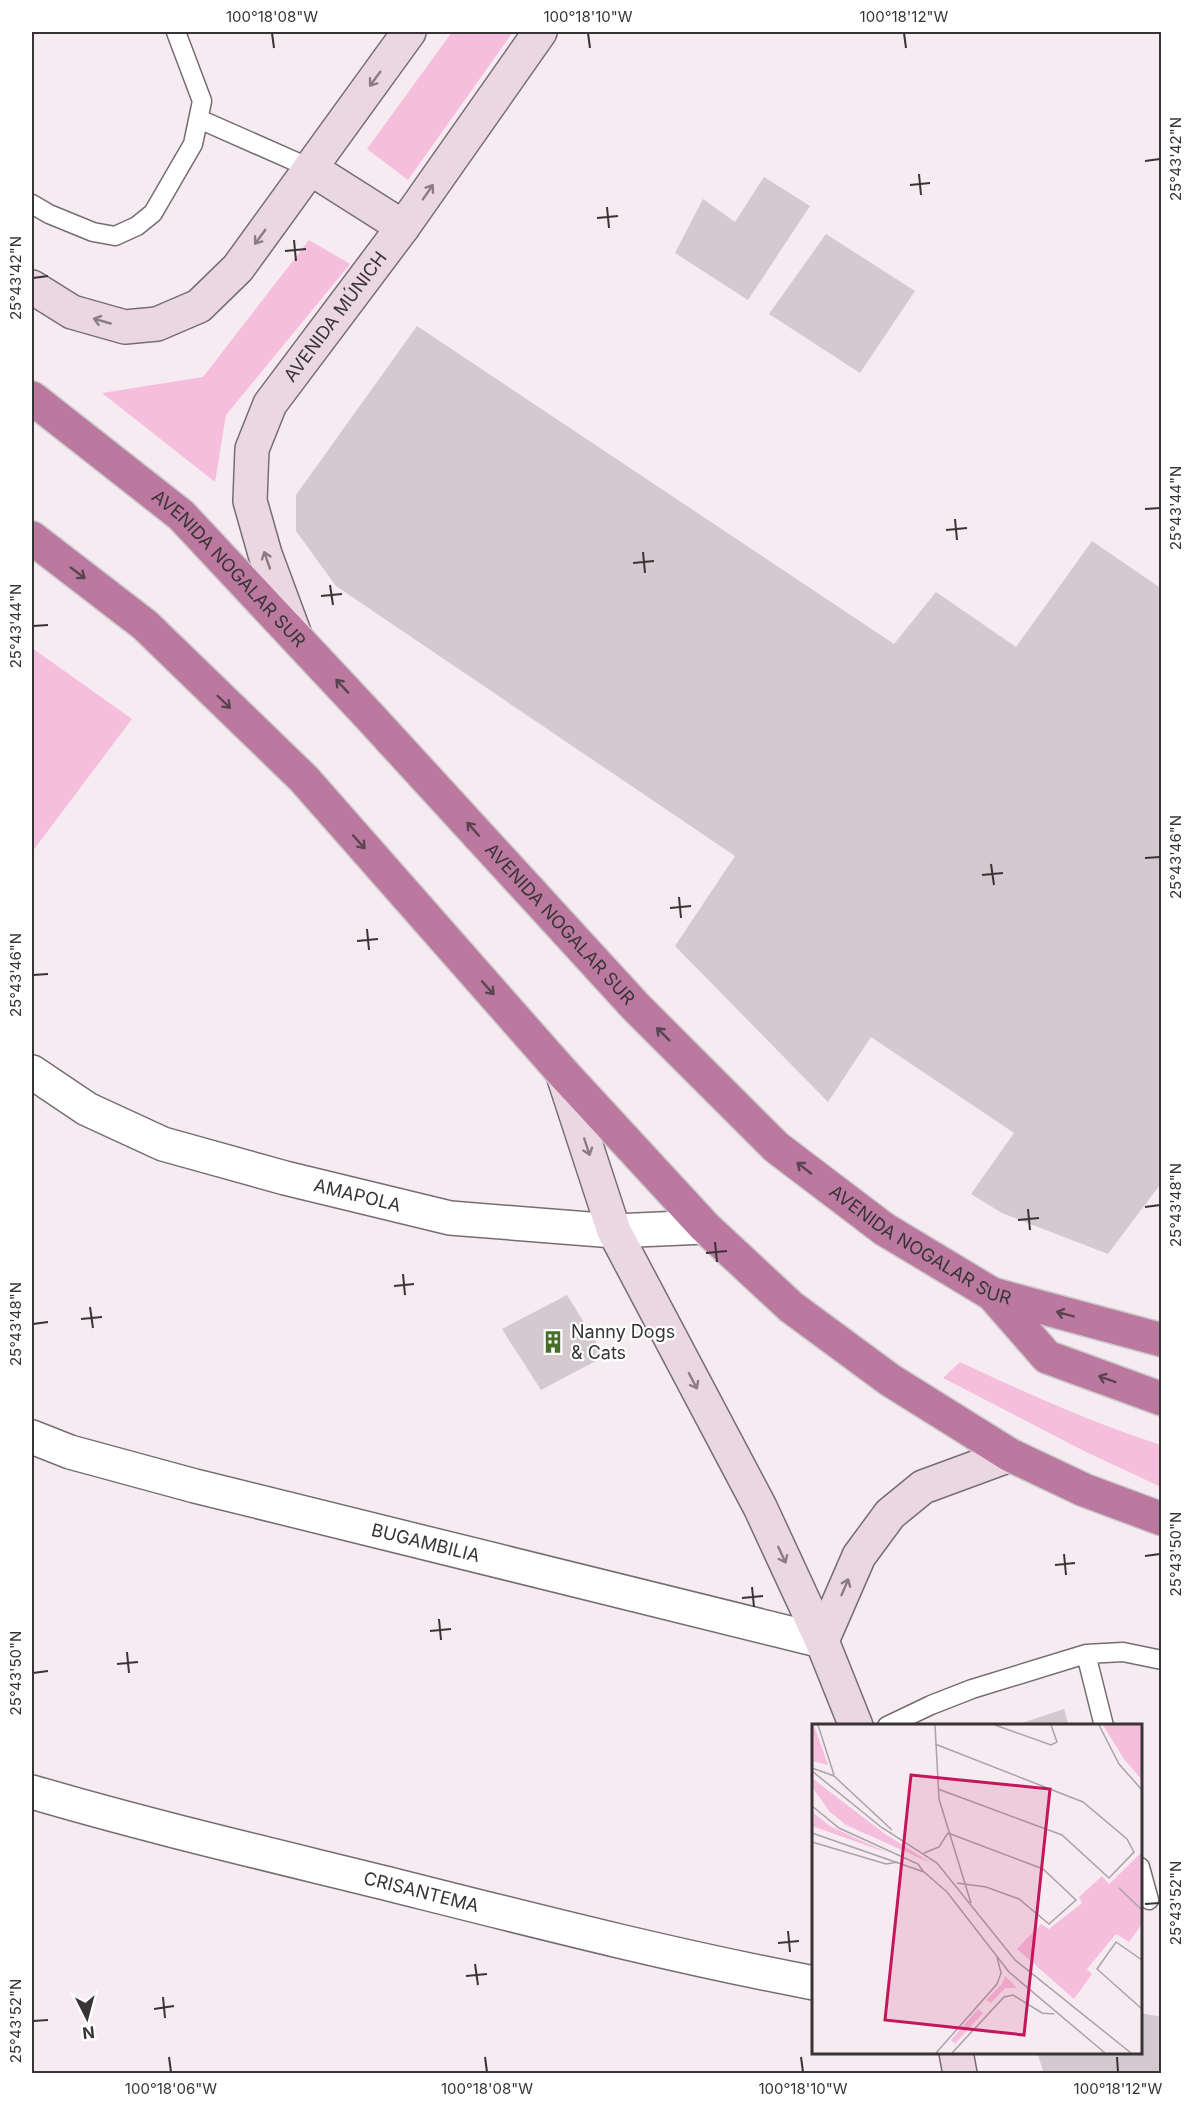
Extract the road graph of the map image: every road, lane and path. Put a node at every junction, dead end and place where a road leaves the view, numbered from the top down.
1 (176, 32) edge
2 (409, 32) edge
3 (540, 32) edge
4 (200, 119) junction
5 (310, 168) junction
6 (32, 204) edge
7 (404, 226) junction
8 (32, 287) edge
9 (32, 398) edge
10 (32, 538) edge
11 (295, 635) junction
12 (32, 1072) edge
13 (562, 1072) junction
14 (705, 1227) junction
15 (614, 1231) junction
16 (992, 1294) junction
17 (1161, 1340) edge
18 (1161, 1399) edge
19 (32, 1437) edge
20 (1010, 1455) junction
21 (1084, 1490) junction
22 (1161, 1519) edge
23 (1161, 1543) edge
24 (822, 1641) junction
25 (1086, 1654) junction
26 (1161, 1659) edge
27 (856, 1724) edge
28 (889, 1724) edge
29 (1104, 1724) edge
30 (32, 1792) edge
31 (1142, 1874) edge
32 (1150, 1901) edge
33 (812, 1983) edge
34 (956, 2054) edge
35 (960, 2073) edge

1 - 4 lane
2 -> 5 main road
7 -> 3 main road, AVENIDA MÚNICH
4 - 5 lane
4 - 6 lane
5 - 7 main road
5 -> 8 main road
11 -> 7 main road, AVENIDA MÚNICH
9 - 11 highway, AVENIDA NOGALAR SUR
10 -> 13 highway
16 -> 11 highway, AVENIDA NOGALAR SUR
12 - 15 street, AMAPOLA
13 - 14 highway
13 -> 15 main road
14 - 15 street, AMAPOLA
14 - 20 highway
15 -> 24 main road
17 -> 16 highway, AVENIDA NOGALAR SUR
18 -> 16 highway
19 - 24 street, BUGAMBILIA
20 - 21 highway
24 -> 20 main road
21 - 22 highway
21 - 23 highway
24 - 27 main road
25 - 26 lane
25 - 28 lane
25 - 29 lane
30 - 33 street, CRISANTEMA
31 - 32 lane
34 - 35 main road

